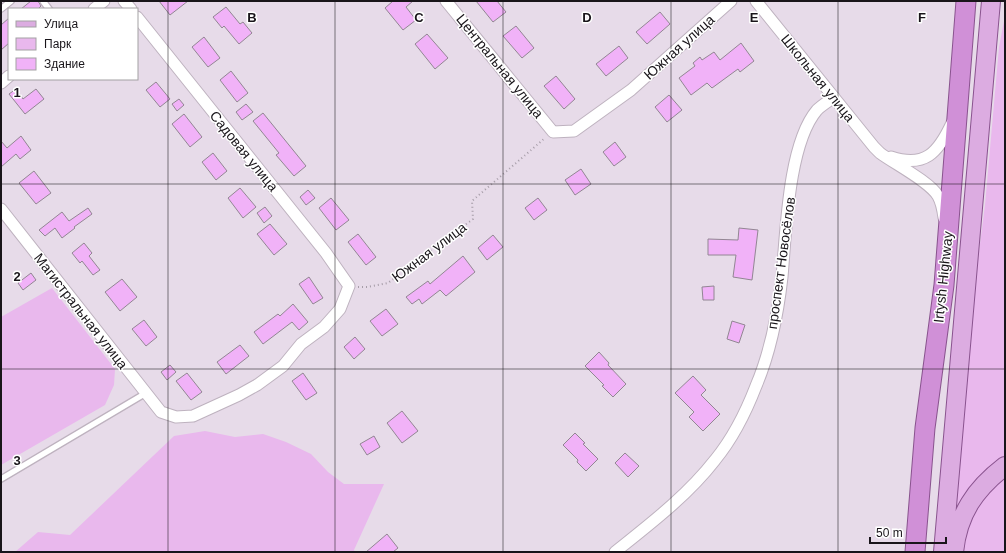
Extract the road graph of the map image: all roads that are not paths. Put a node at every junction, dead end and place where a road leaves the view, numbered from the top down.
1 (11, 1) edge
2 (104, 1) edge
3 (446, 1) edge
4 (730, 1) edge
5 (756, 1) edge
6 (966, 1) edge
7 (991, 1) edge
8 (95, 8) edge
9 (1, 9) edge
10 (138, 18) edge
11 (834, 97) junction
12 (957, 113) junction
13 (553, 132) joint
14 (880, 153) junction
15 (1, 209) edge
16 (947, 239) junction
17 (944, 285) junction
18 (146, 393) junction
19 (161, 412) joint
20 (1005, 466) edge
21 (1, 479) edge
22 (615, 552) edge
23 (915, 552) edge
24 (924, 552) edge
25 (943, 552) edge
26 (954, 552) edge

1 - 9 lane
2 - 8 street
3 - 13 street, Центральная улица
4 - 13 street, Южная улица
5 - 11 street, Школьная улица
6 - 12 highway, Irtysh Highway
7 - 25 main road
10 - 19 street, Садовая улица
11 - 14 street, Школьная улица
11 - 22 street, проспект Новосёлов
12 - 14 street
12 - 16 highway, Irtysh Highway
14 - 16 street
15 - 18 street, Магистральная улица
16 - 17 highway, Irtysh Highway
17 - 23 highway, Irtysh Highway
17 - 24 main road
18 - 19 street, Магистральная улица
18 - 21 lane
20 - 26 main road

